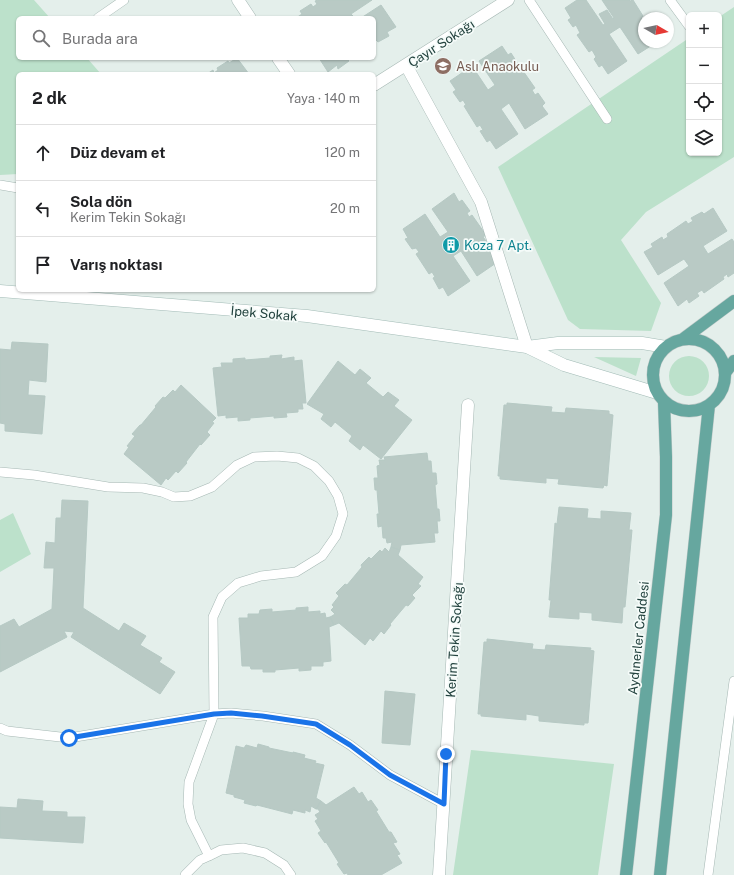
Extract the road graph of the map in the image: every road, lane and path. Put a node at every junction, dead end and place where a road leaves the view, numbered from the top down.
1 (124, 0) edge
2 (238, 0) edge
3 (508, 0) edge
4 (529, 0) edge
5 (670, 0) edge
6 (101, 16) edge
7 (249, 16) edge
8 (686, 22) edge
9 (279, 60) edge
10 (406, 65) junction
11 (288, 72) edge
12 (376, 85) edge
13 (607, 119) dead end
14 (0, 185) edge
15 (16, 188) edge
16 (0, 291) edge
17 (16, 291) edge
18 (51, 292) edge
19 (734, 301) edge
20 (683, 340) junction
21 (527, 347) junction
22 (666, 347) junction
23 (734, 361) edge
24 (725, 373) junction
25 (657, 392) junction
26 (664, 402) junction
27 (468, 405) dead end
28 (709, 405) junction
29 (0, 472) edge
30 (734, 681) edge
31 (214, 714) junction
32 (0, 728) edge
33 (444, 804) junction
34 (208, 856) junction
35 (185, 875) edge
36 (291, 875) edge
37 (439, 875) edge
38 (626, 875) edge
39 (660, 875) edge
40 (708, 875) edge

1 - 6 lane
2 - 7 street
3 - 10 street, Çayır Sokağı
4 - 13 lane
5 - 8 lane
9 - 11 street
10 - 12 street, Çayır Sokağı
10 - 21 street
14 - 15 lane
16 - 17 street, İpek Sokak
18 - 21 street, İpek Sokak
19 - 20 main road
20 - 22 main road
20 - 24 main road
21 - 22 street
21 - 25 street
22 - 25 main road
23 - 24 main road
24 - 28 main road
25 - 26 main road
26 - 28 main road
26 - 38 main road, Aydınerler Caddesi
27 - 33 street, Kerim Tekin Sokağı
28 - 39 main road
29 - 31 lane
30 - 40 lane
31 - 32 lane
31 - 33 lane
31 - 34 lane
33 - 37 street, Kerim Tekin Sokağı
34 - 35 lane
34 - 36 lane

